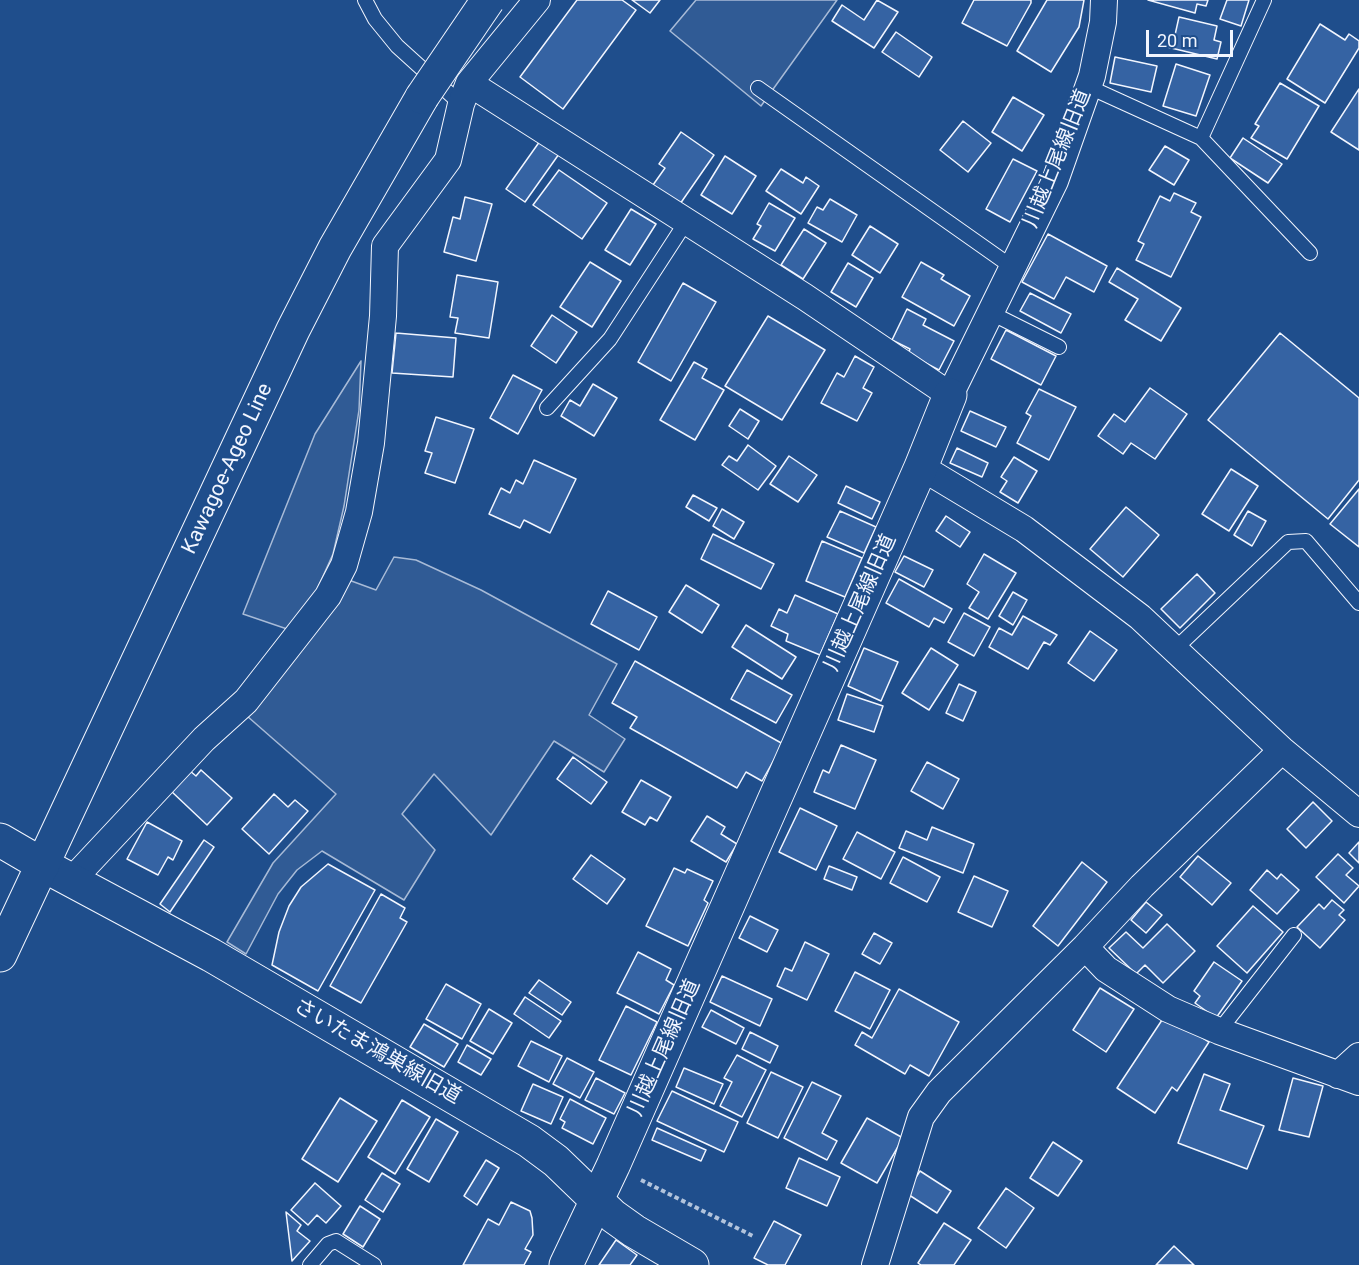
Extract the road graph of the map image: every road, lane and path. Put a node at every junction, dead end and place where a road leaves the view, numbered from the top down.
1 (365, 0) edge
2 (488, 0) edge
3 (537, 0) edge
4 (1104, 0) edge
5 (1264, 0) edge
6 (1089, 87) junction
7 (758, 88) dead end
8 (465, 94) junction
9 (1201, 138) junction
10 (686, 222) junction
11 (1310, 253) dead end
12 (1012, 267) junction
13 (989, 312) junction
14 (1059, 347) dead end
15 (950, 395) junction
16 (547, 408) dead end
17 (921, 467) junction
18 (1359, 603) edge
19 (1174, 650) junction
20 (1282, 750) junction
21 (1359, 814) edge
22 (0, 840) edge
23 (43, 865) junction
24 (72, 880) junction
25 (1294, 935) dead end
26 (1085, 947) junction
27 (0, 955) edge
28 (1219, 1031) junction
29 (1359, 1056) edge
30 (1349, 1079) edge
31 (613, 1166) junction
32 (597, 1200) junction
33 (755, 1238) dead end
34 (310, 1265) edge
35 (374, 1265) edge
36 (566, 1265) edge
37 (692, 1265) edge
38 (875, 1265) edge

1 - 8 lane
2 - 23 street, Kawagoe-Ageo Line, bridge
3 - 8 street
4 - 6 street, 川越上尾線旧道
5 - 9 lane
6 - 9 lane
6 - 12 street, 川越上尾線旧道
7 - 12 lane
8 - 10 street
8 - 24 street
9 - 11 lane
10 - 15 street
10 - 16 lane
12 - 13 street, 川越上尾線旧道
13 - 14 lane
13 - 15 street, 川越上尾線旧道
15 - 17 street, 川越上尾線旧道
17 - 19 street
17 - 31 street, 川越上尾線旧道
18 - 19 lane
19 - 20 street
20 - 21 street
20 - 26 street
22 - 23 street, さいたま鴻巣線旧道
23 - 24 street, さいたま鴻巣線旧道
23 - 27 street, Kawagoe-Ageo Line
24 - 32 street, さいたま鴻巣線旧道
25 - 28 lane
26 - 28 street
26 - 38 street
28 - 30 street
29 - 30 street
31 - 32 street, 川越上尾線旧道
31 - 33 path
32 - 36 street, 川越上尾線旧道
32 - 37 street, さいたま鴻巣線旧道
34 - 35 lane

